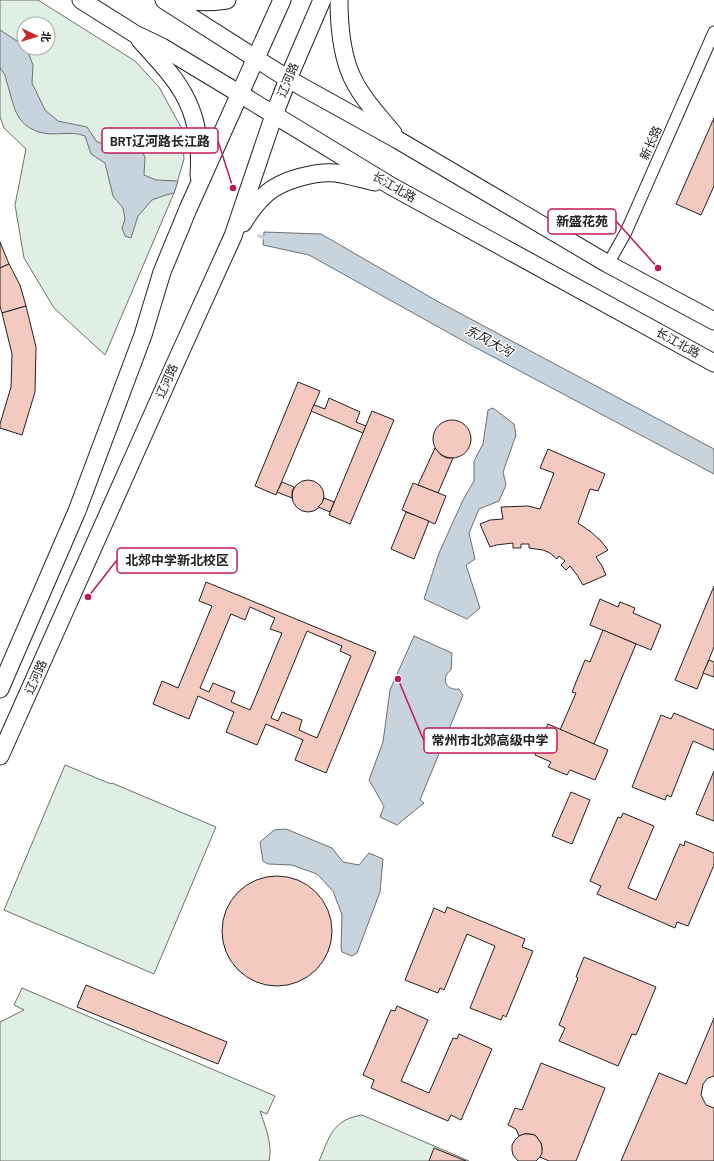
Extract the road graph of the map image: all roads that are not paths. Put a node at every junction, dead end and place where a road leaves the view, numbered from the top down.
1 (81, 0) edge
2 (164, 0) edge
3 (184, 0) edge
4 (227, 0) edge
5 (282, 0) edge
6 (322, 0) edge
7 (339, 0) edge
8 (714, 32) edge
9 (135, 34) junction
10 (256, 58) junction
11 (288, 79) junction
12 (240, 94) junction
13 (274, 115) junction
14 (398, 140) junction
15 (198, 186) junction
16 (391, 186) junction
17 (245, 212) junction
18 (608, 264) junction
19 (714, 321) edge
20 (714, 363) edge
21 (0, 689) edge
22 (0, 756) edge

1 - 9 main road, 长江北路
2 - 10 main road
3 - 4 main road
5 - 10 main road
6 - 11 main road, 辽河路
7 - 14 main road
8 - 18 street, 新长路
9 - 12 main road, 长江北路
9 - 15 main road
10 - 11 main road
10 - 12 main road
11 - 13 main road, 辽河路
11 - 14 main road
12 - 13 main road, 长江北路
12 - 15 main road
13 - 16 main road, 长江北路
13 - 17 main road, 辽河路
14 - 18 main road
15 - 21 main road
16 - 17 main road
16 - 20 main road, 长江北路
17 - 22 main road, 辽河路
18 - 19 main road

